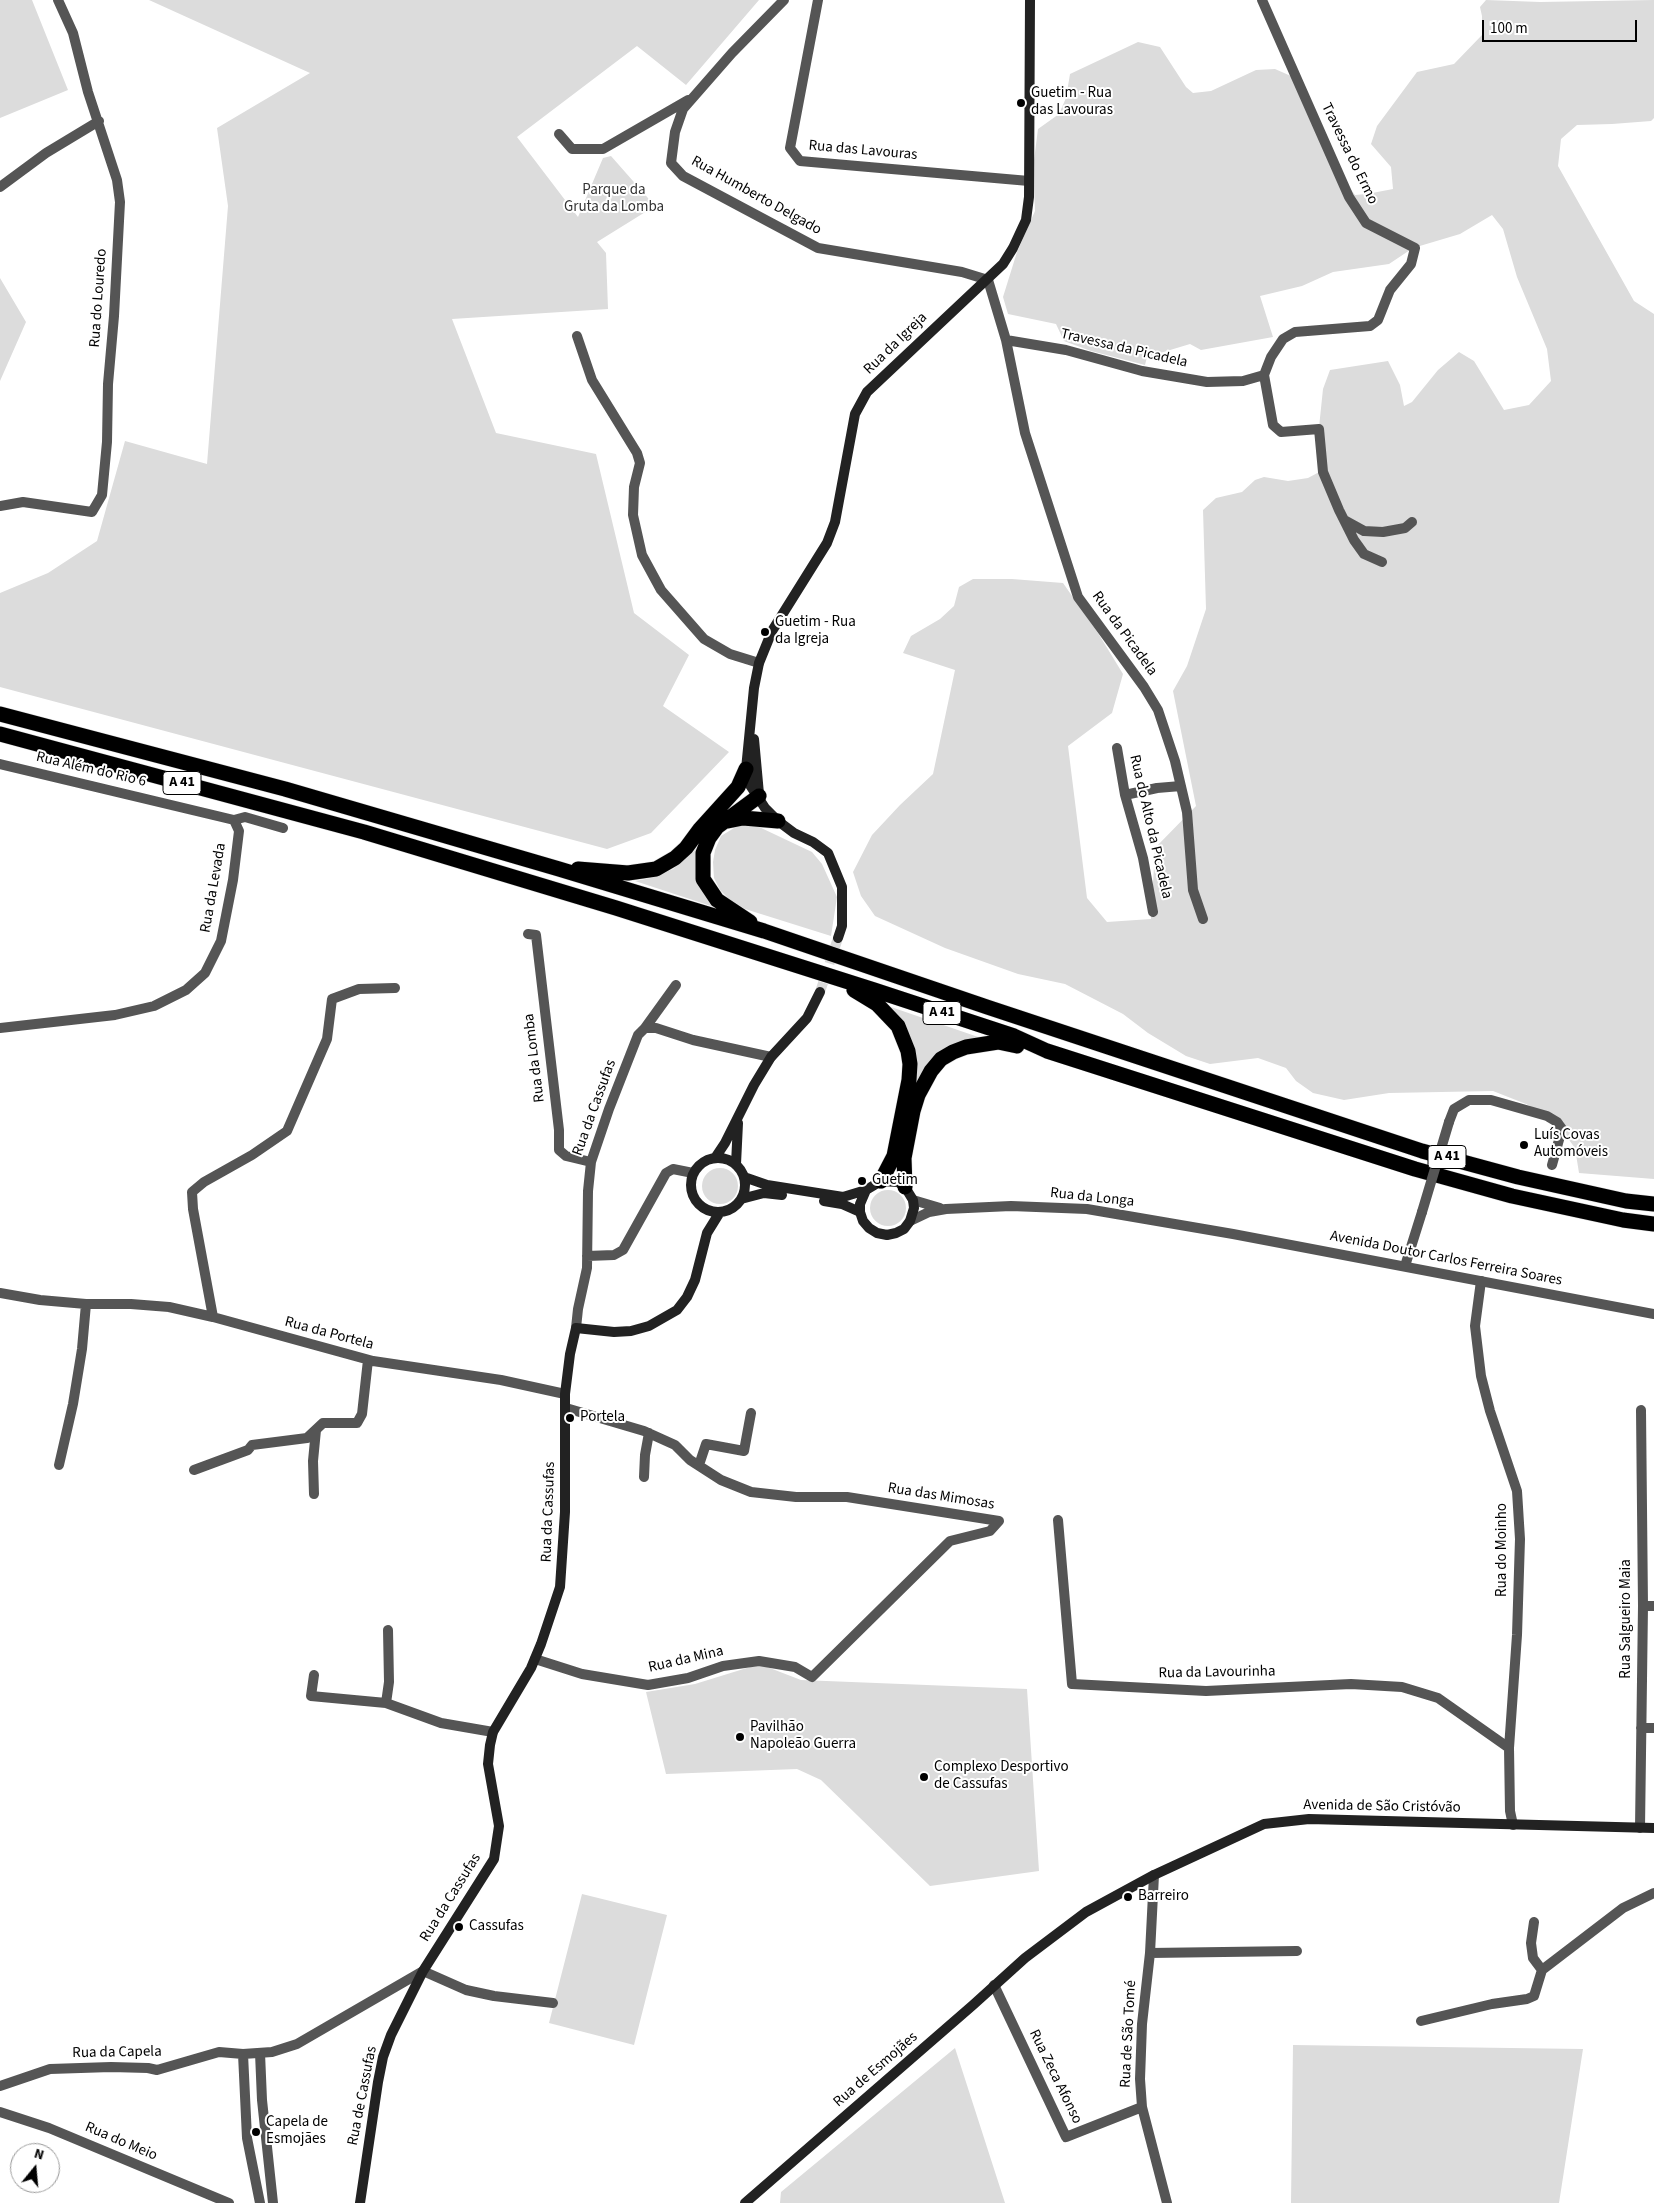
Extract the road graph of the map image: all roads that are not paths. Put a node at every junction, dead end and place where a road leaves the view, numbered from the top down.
1 (58, 0) edge
2 (784, 0) edge
3 (818, 0) edge
4 (1030, 0) edge
5 (1262, 0) edge
6 (693, 97) junction
7 (99, 121) junction
8 (559, 134) dead end
9 (1029, 181) junction
10 (0, 187) edge
11 (988, 280) junction
12 (576, 336) dead end
13 (1006, 340) junction
14 (1264, 376) junction
15 (0, 506) edge
16 (1344, 519) junction
17 (1412, 522) dead end
18 (1382, 562) dead end
19 (759, 663) junction
20 (0, 714) edge
21 (752, 716) junction
22 (0, 734) edge
23 (1116, 748) dead end
24 (0, 764) edge
25 (746, 769) junction
26 (1181, 786) junction
27 (1125, 795) junction
28 (759, 796) junction
29 (720, 816) junction
30 (234, 820) junction
31 (778, 821) junction
32 (283, 828) dead end
33 (559, 868) junction
34 (1153, 912) dead end
35 (1203, 919) dead end
36 (764, 931) junction
37 (528, 934) dead end
38 (838, 938) tunnel mouth
39 (835, 979) junction
40 (676, 985) dead end
41 (395, 988) dead end
42 (820, 992) tunnel mouth
43 (0, 1028) edge
44 (645, 1028) junction
45 (1047, 1051) junction
46 (771, 1057) junction
47 (739, 1115) junction
48 (715, 1158) junction
49 (591, 1162) junction
50 (736, 1164) junction
51 (1552, 1165) dead end
52 (693, 1172) junction
53 (744, 1177) junction
54 (881, 1180) junction
55 (905, 1186) junction
56 (866, 1190) junction
57 (741, 1199) junction
58 (913, 1200) junction
59 (1654, 1204) edge
60 (700, 1206) junction
61 (946, 1208) junction
62 (720, 1212) junction
63 (860, 1212) junction
64 (910, 1222) junction
65 (1654, 1224) edge
66 (707, 1233) junction
67 (1233, 1234) joint
68 (587, 1256) junction
69 (1404, 1266) junction
70 (1481, 1281) junction
71 (0, 1293) edge
72 (86, 1304) junction
73 (1654, 1314) edge
74 (214, 1317) junction
75 (576, 1328) junction
76 (368, 1360) junction
77 (565, 1394) junction
78 (566, 1408) junction
79 (1641, 1410) dead end
80 (751, 1413) dead end
81 (316, 1430) junction
82 (648, 1433) junction
83 (59, 1464) dead end
84 (699, 1465) junction
85 (194, 1470) dead end
86 (644, 1477) dead end
87 (314, 1494) dead end
88 (1058, 1520) dead end
89 (1643, 1606) junction
90 (1654, 1606) edge
91 (388, 1630) dead end
92 (535, 1659) junction
93 (314, 1675) dead end
94 (812, 1677) joint
95 (386, 1703) junction
96 (1641, 1728) junction
97 (1654, 1728) edge
98 (494, 1732) junction
99 (1509, 1748) junction
100 (1513, 1826) junction
101 (1640, 1828) junction
102 (1654, 1828) edge
103 (1154, 1875) junction
104 (1654, 1892) edge
105 (1534, 1922) dead end
106 (1297, 1951) dead end
107 (1150, 1953) junction
108 (1025, 1958) joint
109 (1542, 1970) junction
110 (423, 1971) junction
111 (994, 1986) junction
112 (553, 2003) dead end
113 (1422, 2021) dead end
114 (243, 2054) junction
115 (260, 2054) junction
116 (0, 2086) edge
117 (262, 2100) junction
118 (246, 2101) junction
119 (1142, 2107) junction
120 (0, 2112) edge
121 (229, 2203) edge
122 (260, 2203) edge
123 (274, 2203) edge
124 (360, 2203) edge
125 (745, 2203) edge
126 (1168, 2203) edge

1 - 7 street, Rua do Louredo
2 - 6 street
3 - 9 street, Rua das Lavouras
4 - 9 main road, Rua da Igreja
5 - 14 street, Travessa do Ermo
6 - 8 street
6 - 11 street, Rua Humberto Delgado
7 - 10 street
7 - 15 street, Rua do Louredo
9 - 11 main road, Rua da Igreja
11 - 13 street, Rua da Picadela
11 - 19 main road, Rua da Igreja
12 - 19 street
13 - 14 street, Travessa da Picadela
13 - 26 street, Rua da Picadela
14 - 16 street
16 - 17 street
16 - 18 street
19 - 21 main road, Rua da Igreja
20 - 33 highway, A 41
21 - 25 main road, Rua da Igreja
21 - 28 main road, Rua da Igreja
22 - 39 highway, A 41
23 - 27 street, Rua do Alto da Picadela
24 - 30 street, Rua Além do Rio 6
25 - 28 main road, Rua da Igreja
25 - 29 highway
26 - 27 street
26 - 35 street, Rua da Picadela
27 - 34 street, Rua do Alto da Picadela
28 - 29 highway
28 - 31 main road, Rua da Igreja
29 - 31 highway
29 - 33 highway
29 - 36 highway
30 - 32 street
30 - 43 street, Rua da Levada
31 - 38 main road, Rua da Igreja
33 - 36 highway, A 41
36 - 59 highway, A 41
37 - 49 street, Rua da Lomba
39 - 45 highway, A 41
39 - 54 highway
40 - 44 street, Rua da Cassufas
41 - 74 street
42 - 46 main road
44 - 46 street
44 - 49 street, Rua da Cassufas
45 - 55 highway
45 - 65 highway, A 41
46 - 47 main road
47 - 48 main road
47 - 50 main road
48 - 50 main road
48 - 52 main road
49 - 68 street, Rua da Cassufas
50 - 53 main road
51 - 69 street, bridge
52 - 60 main road
52 - 68 street
53 - 56 main road
53 - 57 main road
54 - 55 main road
54 - 56 main road
55 - 58 main road
56 - 63 main road
57 - 62 main road
57 - 63 main road
58 - 61 street, Rua da Longa
58 - 64 main road
60 - 62 main road
60 - 66 main road
61 - 64 street, Rua da Longa
61 - 67 street, Rua da Longa
62 - 66 main road
63 - 64 main road, Rua da Longa
66 - 75 main road
67 - 69 street, Avenida Doutor Carlos Ferreira Soares
68 - 75 street, Rua da Cassufas
69 - 70 street, Avenida Doutor Carlos Ferreira Soares
70 - 73 street, Avenida Doutor Carlos Ferreira Soares
70 - 99 street, Rua do Moinho
71 - 72 street, Rua da Portela
72 - 74 street, Rua da Portela
72 - 83 street
74 - 76 street, Rua da Portela
75 - 77 main road, Rua da Cassufas
76 - 77 street, Rua da Portela
76 - 81 street
77 - 78 main road, Rua da Cassufas
78 - 82 street, Rua das Mimosas
78 - 92 main road, Rua da Cassufas
79 - 89 street, Rua Salgueiro Maia
80 - 84 street
81 - 85 street
81 - 87 street
82 - 84 street, Rua das Mimosas
82 - 86 street
84 - 94 street, Rua das Mimosas
88 - 99 street, Rua da Lavourinha
89 - 90 street
89 - 96 street, Rua Salgueiro Maia
91 - 95 street
92 - 94 street, Rua da Mina
92 - 98 main road, Rua da Cassufas
93 - 95 street
95 - 98 street
96 - 97 street
96 - 101 street, Rua Salgueiro Maia
98 - 110 main road, Rua da Cassufas
99 - 100 street, Rua do Moinho
100 - 101 main road, Avenida de São Cristóvão
100 - 103 main road, Avenida de São Cristóvão
101 - 102 main road, Avenida de São Cristóvão
103 - 107 street, Rua de São Tomé
103 - 108 main road, Avenida de São Cristóvão
104 - 109 street
105 - 109 street
106 - 107 street
107 - 119 street, Rua de São Tomé
108 - 111 main road, Rua de Esmojães
109 - 113 street
110 - 112 street
110 - 115 street, Rua da Capela
110 - 124 main road, Rua de Cassufas
111 - 119 street, Rua Zeca Afonso
111 - 125 main road, Rua de Esmojães
114 - 115 street, Rua da Capela
114 - 116 street, Rua da Capela
114 - 118 street
115 - 117 street
117 - 118 street
117 - 123 street
118 - 122 street
119 - 126 street, Rua de São Tomé
120 - 121 street, Rua do Meio

